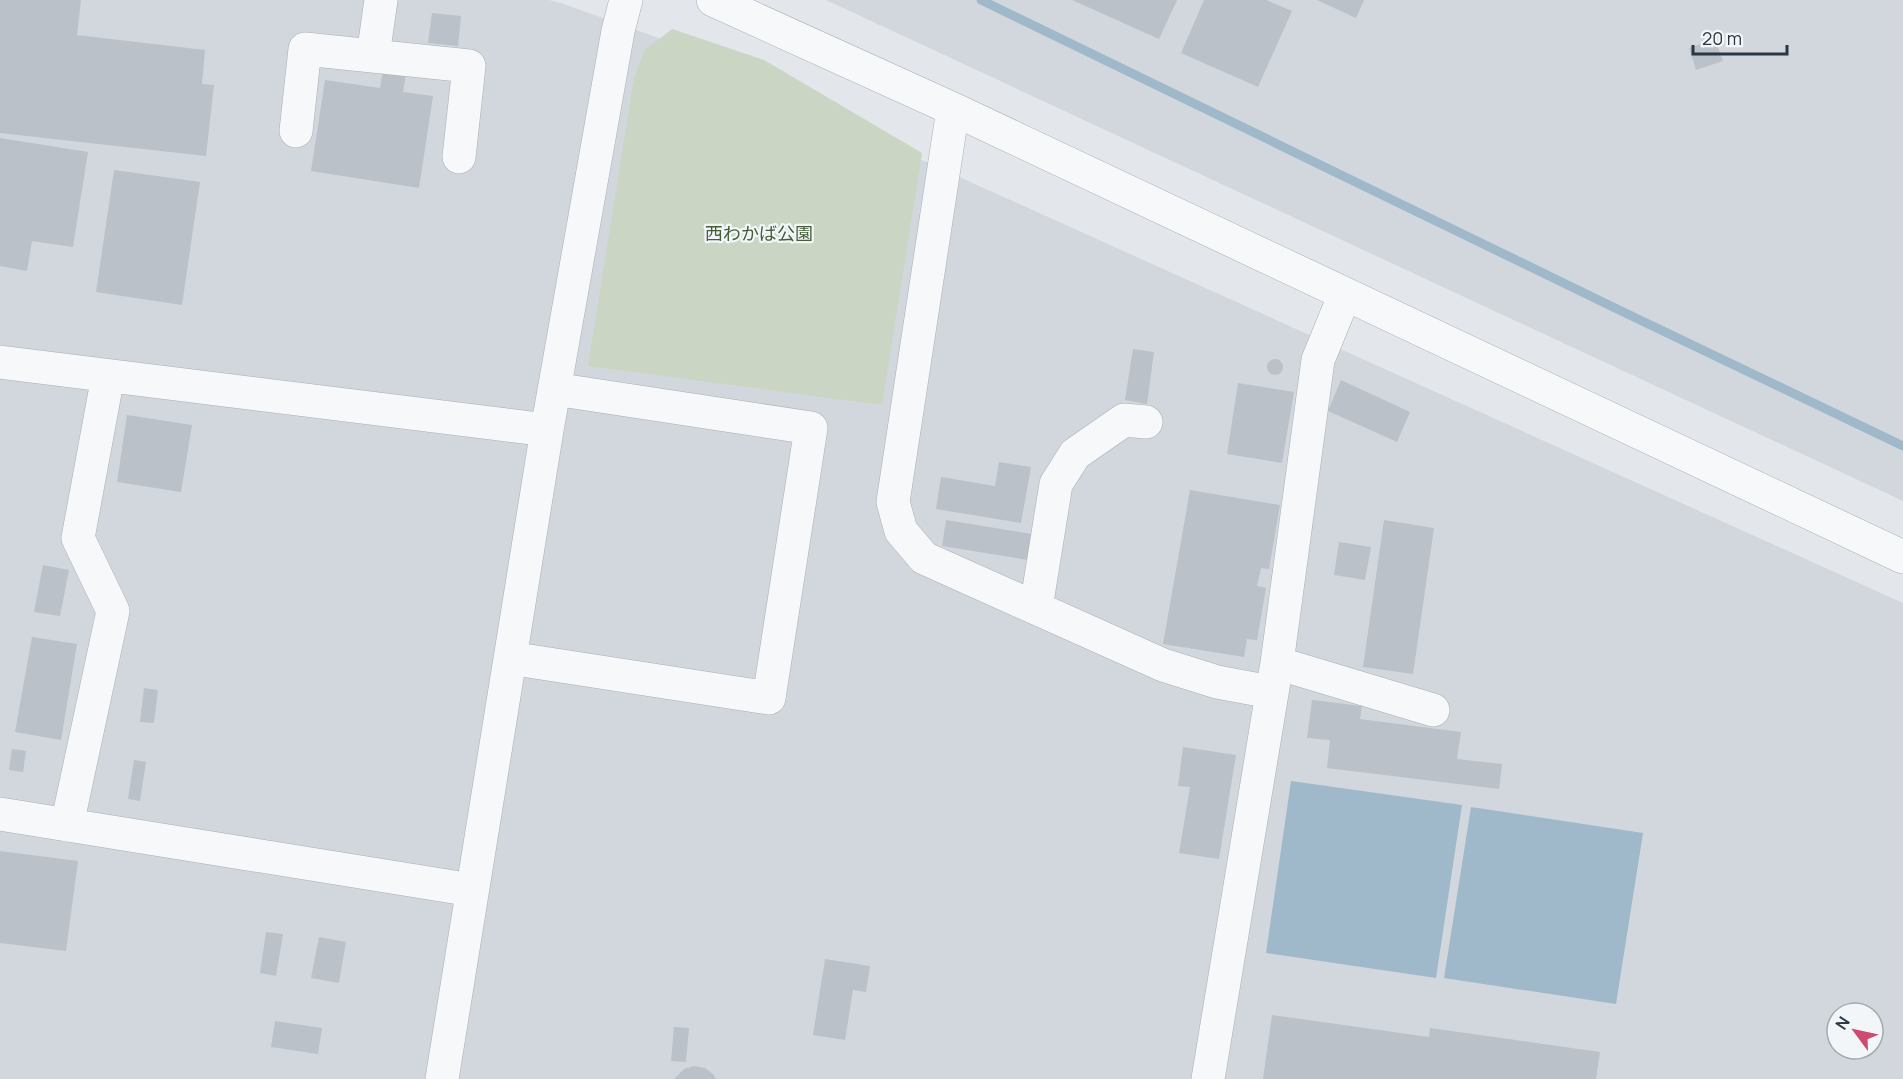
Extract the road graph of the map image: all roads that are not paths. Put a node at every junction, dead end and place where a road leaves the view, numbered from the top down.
1 (381, 0) edge
2 (626, 0) edge
3 (713, 0) edge
4 (773, 12) edge
5 (373, 56) junction
6 (953, 109) junction
7 (296, 131) dead end
8 (459, 158) dead end
9 (1345, 294) junction
10 (0, 362) edge
11 (108, 376) junction
12 (555, 389) junction
13 (1146, 422) dead end
14 (547, 430) junction
15 (1903, 557) edge
16 (1036, 608) junction
17 (510, 658) junction
18 (1274, 677) junction
19 (1433, 710) dead end
20 (0, 814) edge
21 (67, 825) junction
22 (472, 890) junction
23 (442, 1079) edge
24 (1208, 1079) edge

1 - 5 street
2 - 12 street
3 - 4 street
4 - 6 street
5 - 7 street
5 - 8 street
6 - 9 street
6 - 16 street
9 - 15 street
9 - 18 street
10 - 11 street
11 - 14 street
11 - 21 street
12 - 14 street
12 - 17 street
13 - 16 street
14 - 17 street
16 - 18 street
17 - 22 street
18 - 19 street
18 - 24 street
20 - 21 street
21 - 22 street
22 - 23 street

